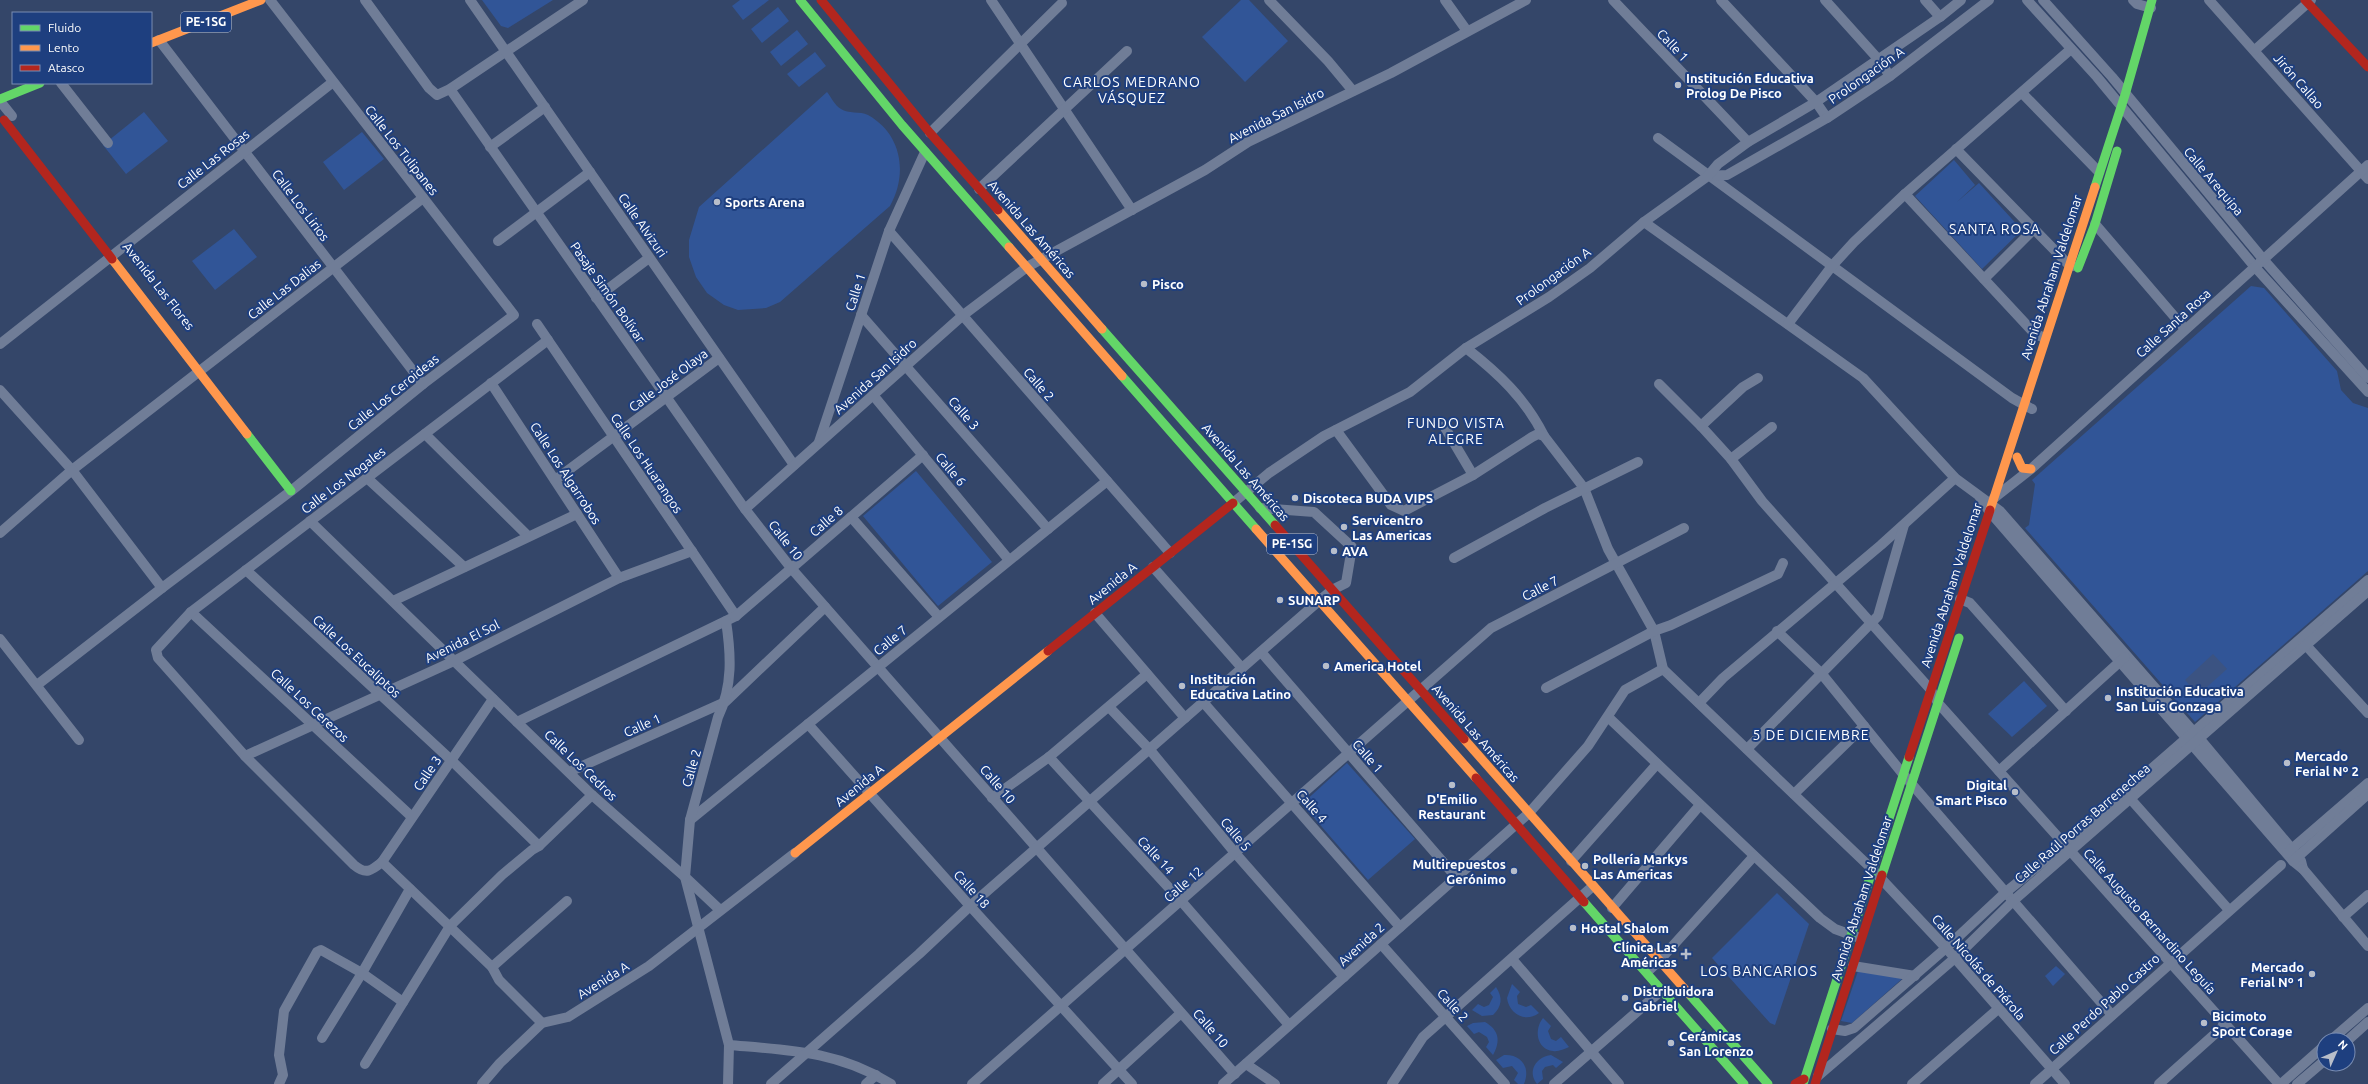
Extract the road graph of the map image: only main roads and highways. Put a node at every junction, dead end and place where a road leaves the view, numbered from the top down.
1 (261, 0) edge
2 (821, 0) edge
3 (2310, 1) edge
4 (806, 2) edge
5 (2151, 8) edge
6 (155, 42) edge
7 (2368, 57) edge
8 (2368, 67) edge
9 (38, 84) edge
10 (0, 100) edge
11 (2124, 111) junction
12 (5, 117) edge
13 (2073, 266) junction
14 (2028, 408) junction
15 (2017, 457) junction
16 (2031, 468) road end
17 (2008, 487) road end
18 (294, 489) road end
19 (1233, 503) junction
20 (1965, 601) junction
21 (1965, 617) dead end
22 (1361, 622) junction
23 (1961, 631) dead end
24 (1349, 633) junction
25 (1402, 669) junction
26 (1390, 679) junction
27 (795, 853) road end
28 (1803, 1081) edge
29 (1816, 1081) edge
30 (1744, 1084) edge
31 (1768, 1084) edge
32 (1795, 1084) edge

1 - 6 main road, PE-1SG
2 - 22 main road, Avenida Las Américas / PE-1SG
3 - 7 main road
3 - 8 main road
4 - 19 main road, PE-1SG
5 - 11 main road, Avenida Abraham Valdelomar
5 - 11 main road, Avenida Abraham Valdelomar
9 - 10 main road
11 - 13 main road, Avenida Abraham Valdelomar
11 - 13 main road, Avenida Abraham Valdelomar
12 - 18 main road, Avenida Las Flores
13 - 14 main road, Avenida Abraham Valdelomar
13 - 14 main road, Avenida Abraham Valdelomar
14 - 15 main road, Avenida Abraham Valdelomar
14 - 20 main road, Avenida Abraham Valdelomar
15 - 16 main road
15 - 17 main road, Avenida Abraham Valdelomar
19 - 24 main road, PE-1SG
19 - 27 main road, Avenida A
20 - 21 main road, Avenida Abraham Valdelomar
20 - 28 main road, Avenida Abraham Valdelomar
22 - 24 main road
22 - 25 main road, Avenida Las Américas / PE-1SG
23 - 29 main road, Avenida Abraham Valdelomar
24 - 26 main road, PE-1SG
25 - 26 main road
25 - 31 main road, Avenida Las Américas / PE-1SG
26 - 30 main road, PE-1SG
28 - 32 main road

